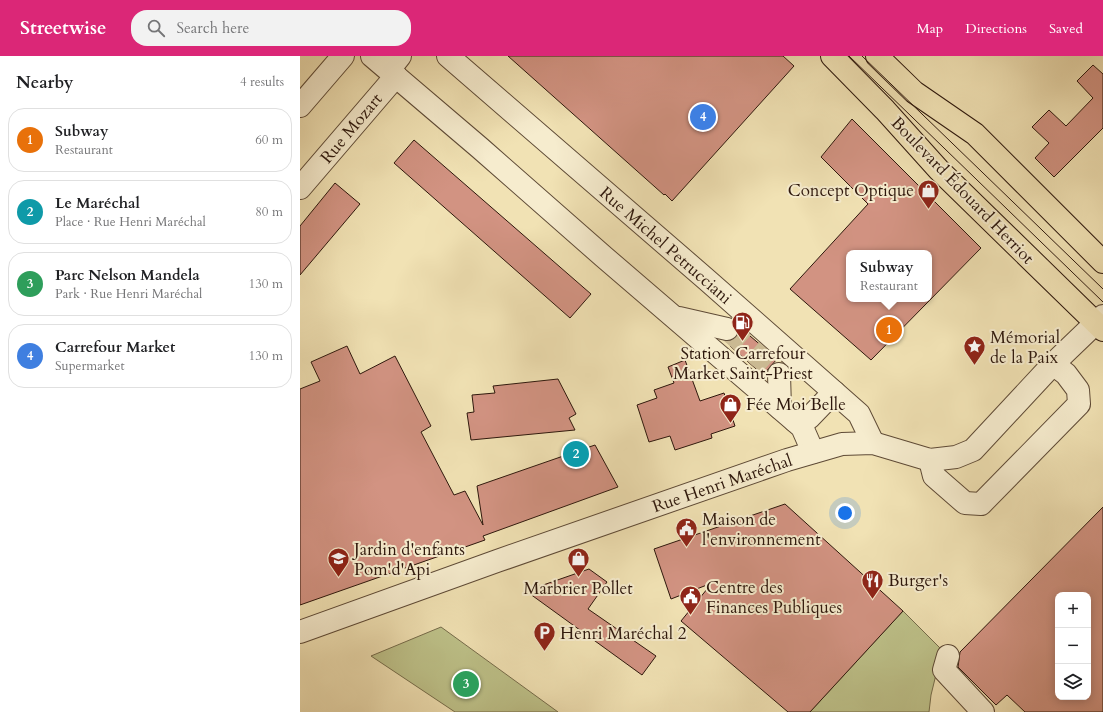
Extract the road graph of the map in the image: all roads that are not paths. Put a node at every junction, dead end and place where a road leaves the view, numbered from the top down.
1 (343, 56) edge
2 (372, 56) edge
3 (448, 56) edge
4 (832, 56) edge
5 (877, 56) edge
6 (395, 67) edge
7 (300, 106) edge
8 (300, 188) edge
9 (1103, 262) edge
10 (675, 317) junction
11 (1100, 323) edge
12 (727, 329) tunnel mouth
13 (1053, 364) junction
14 (779, 374) tunnel mouth
15 (834, 392) junction
16 (787, 414) junction
17 (873, 443) junction
18 (813, 452) junction
19 (930, 460) junction
20 (300, 632) edge
21 (948, 656) dead end
22 (983, 712) edge

1 - 7 street
2 - 6 street
3 - 15 street, Rue Michel Petrucciani
4 - 11 main road, Boulevard Édouard Herriot
5 - 9 main road, Boulevard Édouard Herriot
6 - 8 street, Rue Mozart
6 - 10 street
10 - 12 street
10 - 16 street
11 - 13 street, Rue Henri Maréchal
13 - 19 street, Rue Henri Maréchal
13 - 19 street
14 - 16 street
15 - 16 street
15 - 17 street, Rue Michel Petrucciani
16 - 18 street
17 - 18 street, Rue Henri Maréchal
17 - 19 street, Rue Henri Maréchal
18 - 20 street, Rue Henri Maréchal
21 - 22 street

